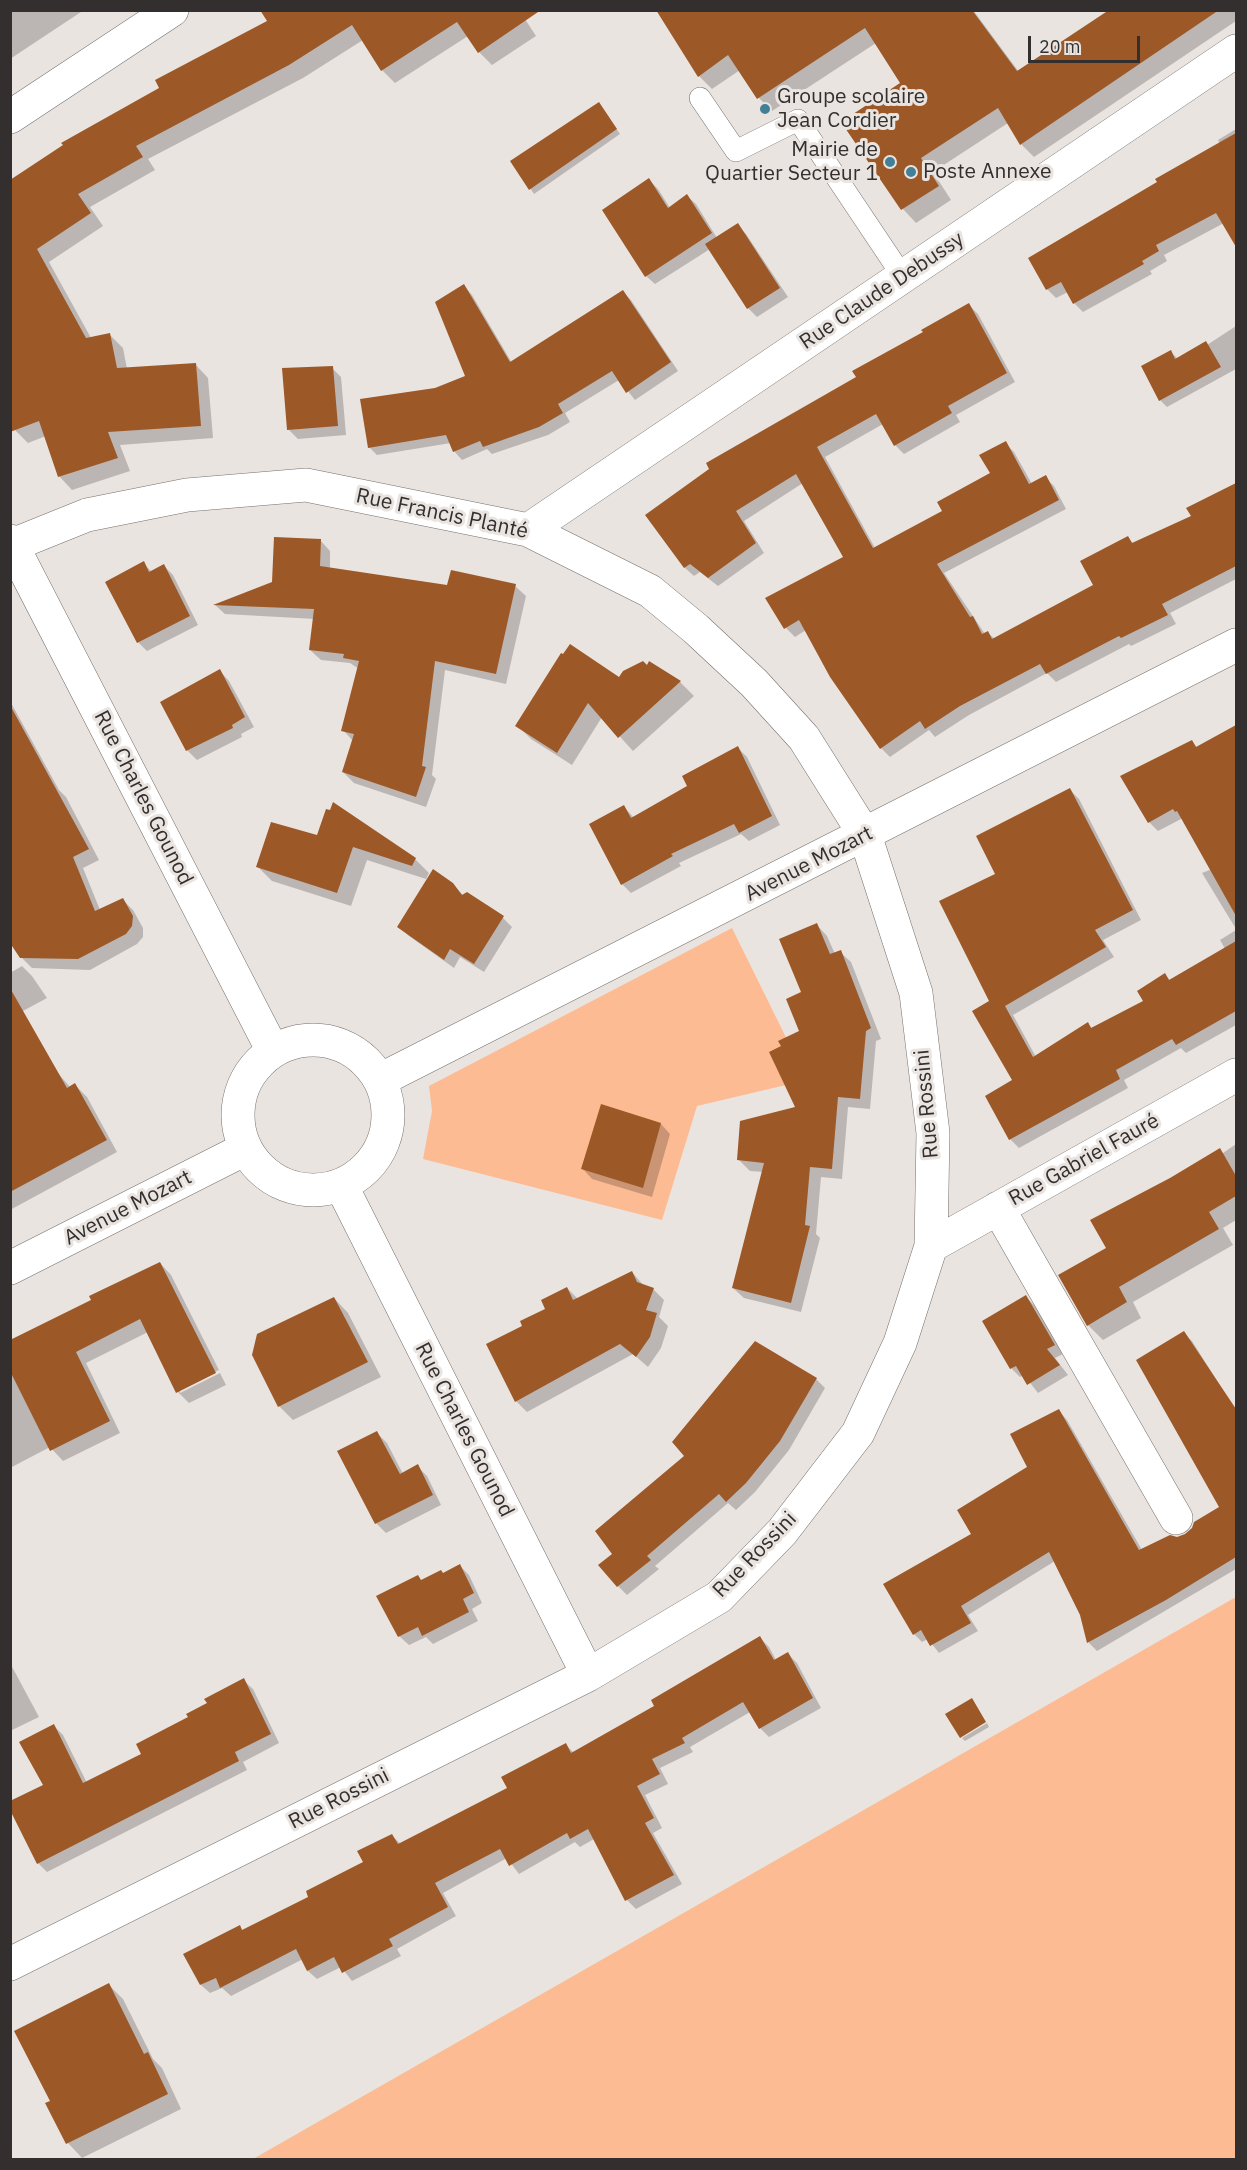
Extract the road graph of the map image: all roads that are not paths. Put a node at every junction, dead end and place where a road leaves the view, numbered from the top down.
1 (172, 10) edge
2 (1236, 51) edge
3 (700, 98) dead end
4 (10, 117) edge
5 (903, 277) junction
6 (528, 530) junction
7 (11, 544) edge
8 (1236, 645) edge
9 (865, 835) junction
10 (273, 1051) junction
11 (1236, 1075) edge
12 (380, 1080) junction
13 (245, 1149) junction
14 (341, 1185) junction
15 (999, 1208) junction
16 (931, 1246) junction
17 (10, 1268) edge
18 (1176, 1518) dead end
19 (588, 1675) junction
20 (10, 1964) edge

1 - 4 street
2 - 5 street, Rue Claude Debussy
3 - 5 lane
5 - 6 street, Rue Claude Debussy
6 - 7 street, Rue Francis Planté
6 - 9 street, Rue Francis Planté
7 - 10 street, Rue Charles Gounod
8 - 9 street, Avenue Mozart
9 - 12 street, Avenue Mozart
9 - 16 street, Rue Rossini
10 - 12 street
10 - 13 street
11 - 15 street, Rue Gabriel Fauré
12 - 14 street
13 - 14 street
13 - 17 street, Avenue Mozart
14 - 19 street, Rue Charles Gounod
15 - 16 street, Rue Gabriel Fauré
15 - 18 street
16 - 19 street, Rue Rossini
19 - 20 street, Rue Rossini

